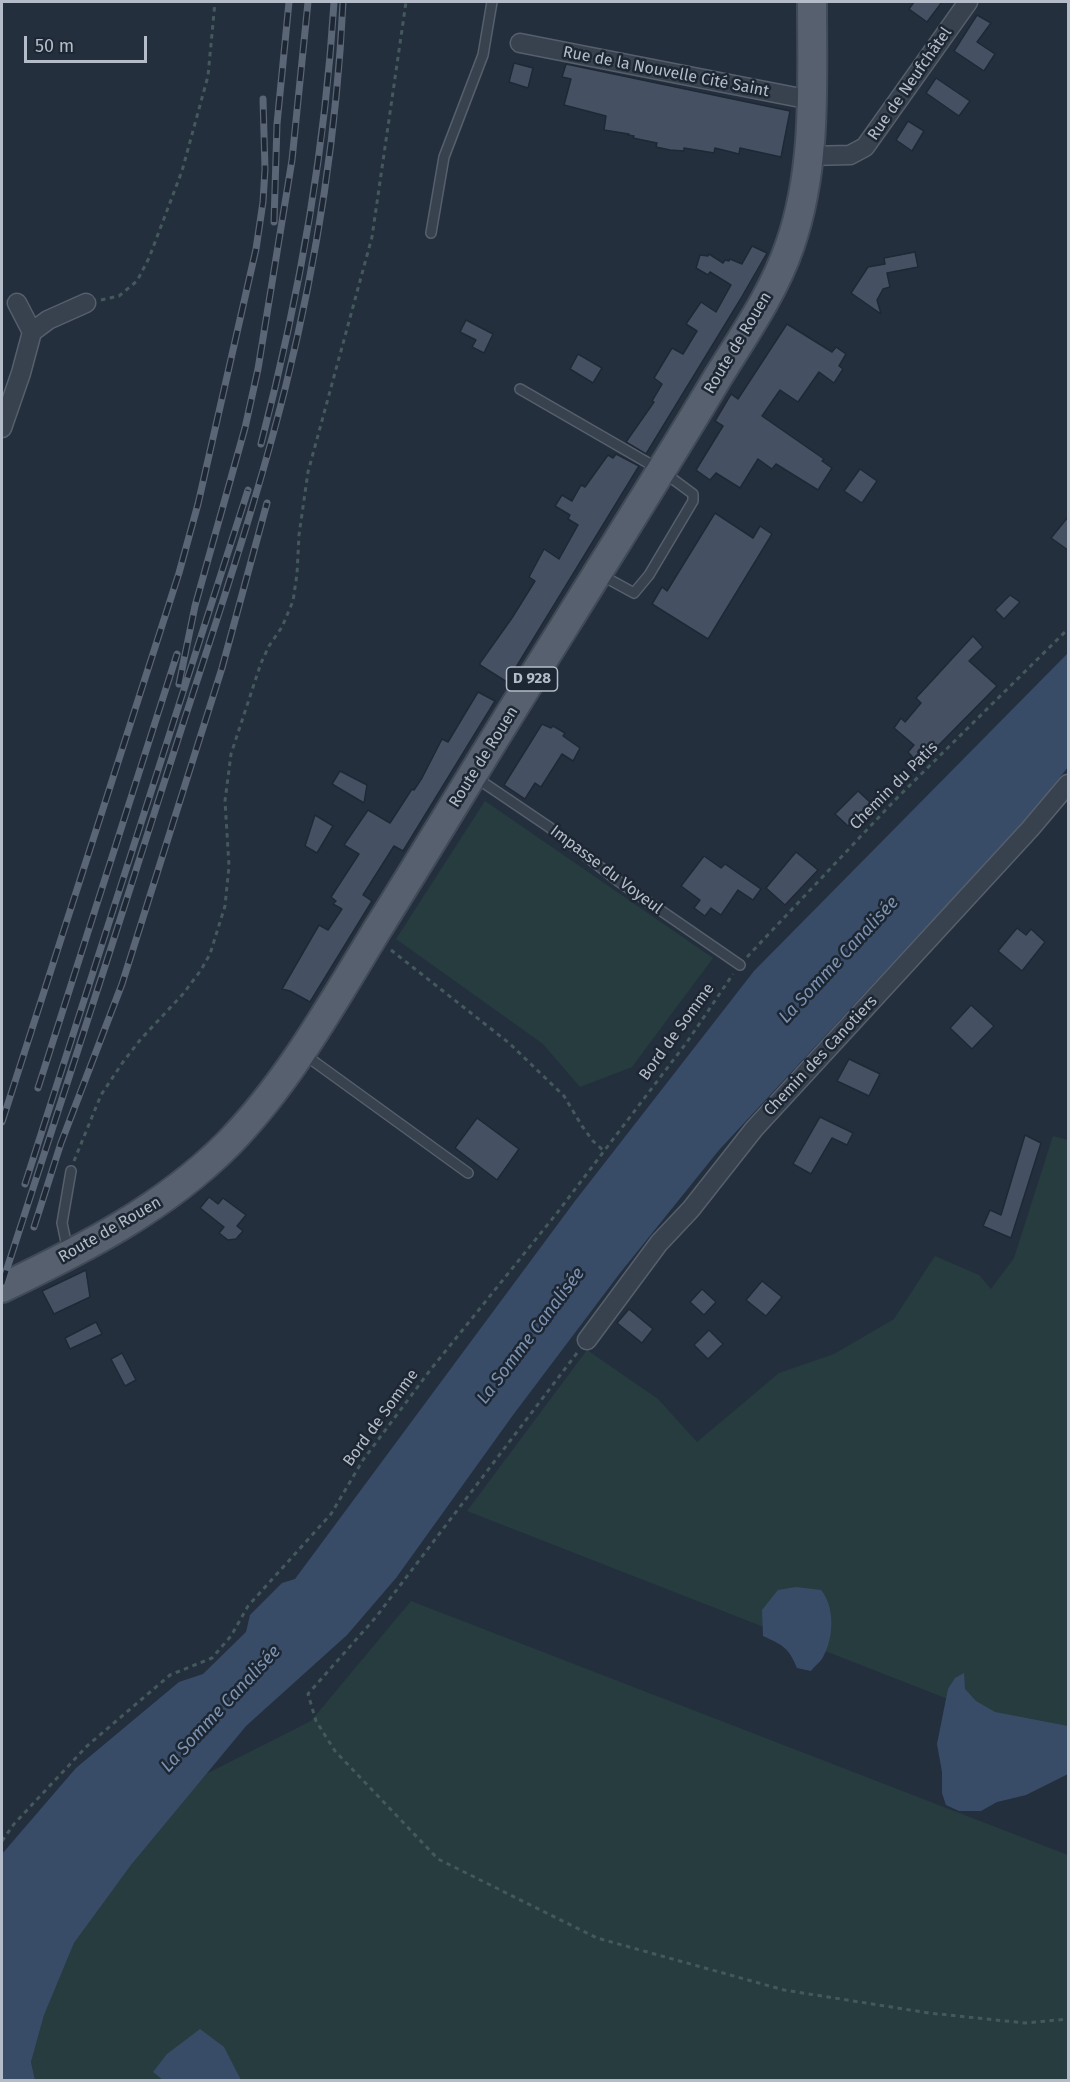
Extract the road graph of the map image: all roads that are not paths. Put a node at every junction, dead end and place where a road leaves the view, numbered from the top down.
1 (492, 2) edge
2 (812, 2) edge
3 (968, 2) edge
4 (520, 43) dead end
5 (812, 100) junction
6 (808, 156) junction
7 (431, 233) dead end
8 (17, 303) dead end
9 (86, 303) road end
10 (32, 332) junction
11 (520, 389) dead end
12 (2, 428) edge
13 (662, 471) junction
14 (598, 573) junction
15 (473, 776) junction
16 (1068, 784) edge
17 (740, 964) road end
18 (301, 1051) junction
19 (71, 1171) road end
20 (468, 1173) dead end
21 (69, 1256) junction
22 (2, 1288) edge
23 (587, 1340) road end

1 - 7 lane
2 - 5 main road, Route de Rouen / D 928
3 - 6 street, Rue de Neufchâtel
4 - 5 street, Rue de la Nouvelle Cité Saint
5 - 6 main road, Route de Rouen / D 928
6 - 13 main road, Route de Rouen / D 928
8 - 10 street
9 - 10 street
10 - 12 street
11 - 13 lane
13 - 14 main road, Route de Rouen / D 928
13 - 14 lane
14 - 15 main road, Route de Rouen / D 928
15 - 17 lane, Impasse du Voyeul
15 - 18 main road, Route de Rouen / D 928
16 - 23 street, Chemin des Canotiers
18 - 20 lane
18 - 21 main road, Route de Rouen / D 928
19 - 21 lane
21 - 22 main road, Route de Rouen / D 928

